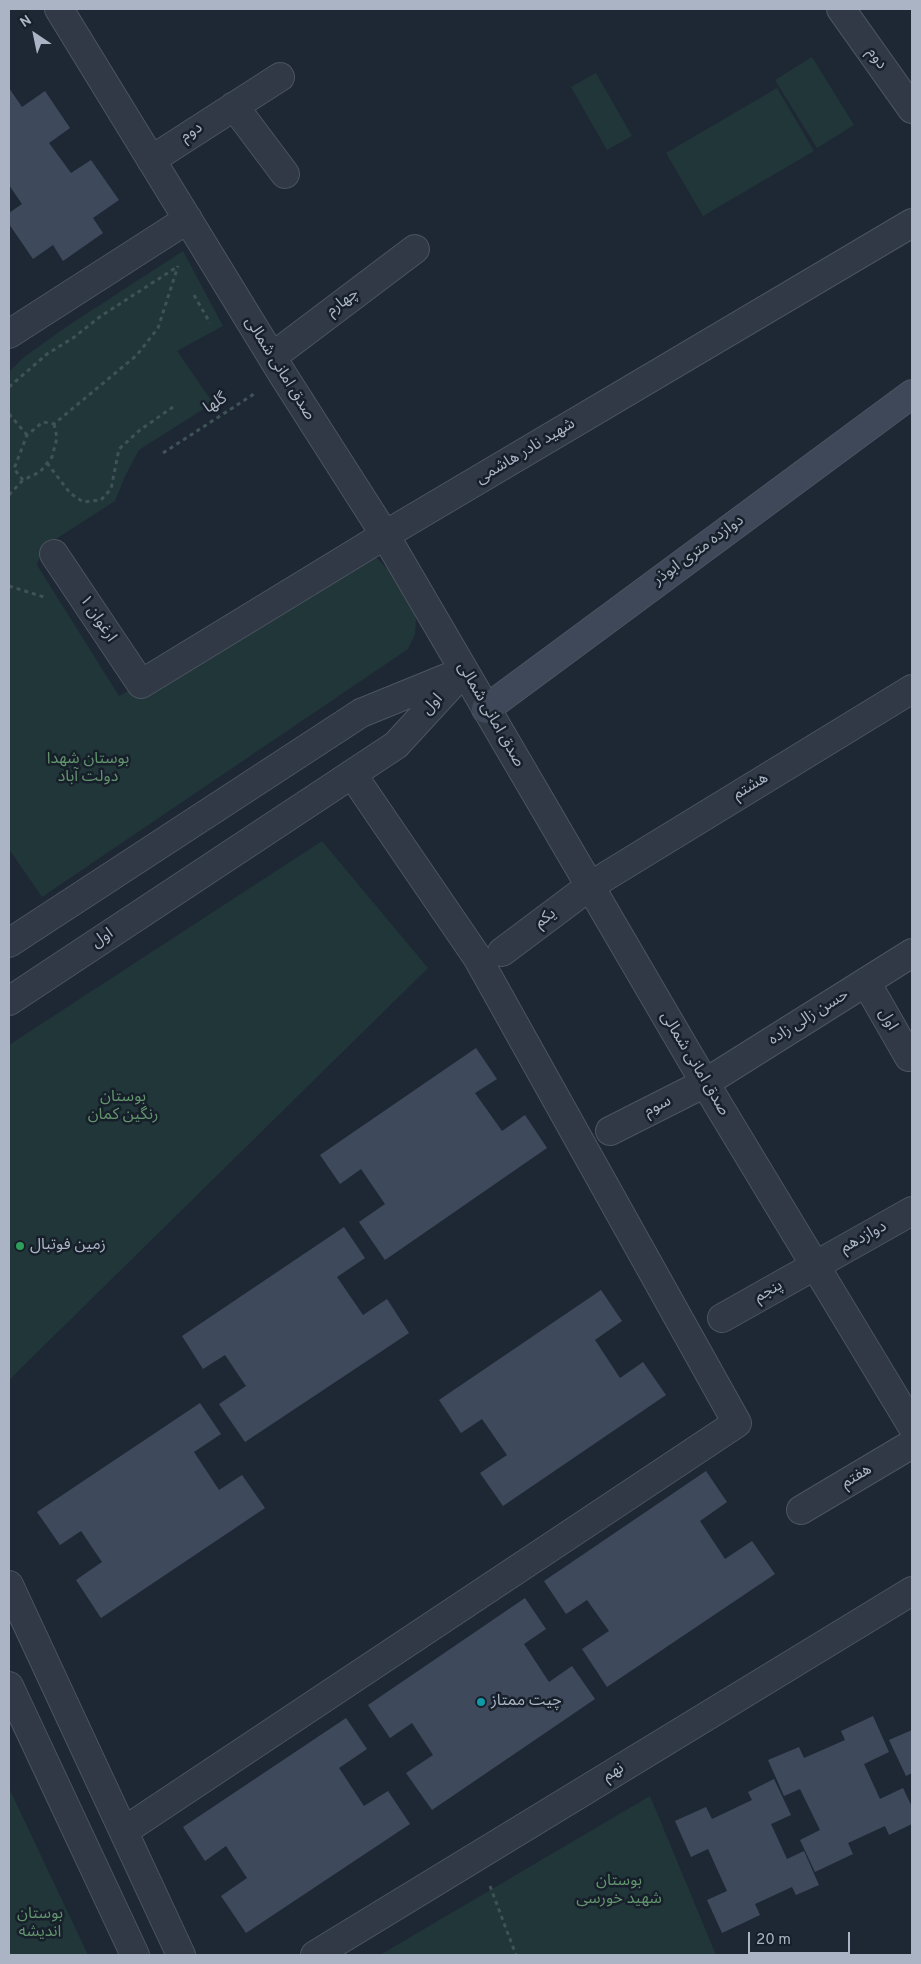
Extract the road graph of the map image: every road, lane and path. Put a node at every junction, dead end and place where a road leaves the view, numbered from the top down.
1 (59, 9) edge
2 (840, 9) edge
3 (280, 76) dead end
4 (234, 106) junction
5 (912, 109) edge
6 (151, 160) junction
7 (285, 174) dead end
8 (188, 220) junction
9 (912, 223) edge
10 (415, 249) dead end
11 (178, 266) junction
12 (182, 275) dead end
13 (192, 291) dead end
14 (210, 323) dead end
15 (9, 334) edge
16 (277, 366) junction
17 (9, 387) edge
18 (912, 394) edge
19 (173, 408) dead end
20 (9, 414) edge
21 (54, 424) junction
22 (27, 436) junction
23 (163, 453) dead end
24 (47, 463) junction
25 (23, 480) junction
26 (9, 495) edge
27 (386, 535) junction
28 (54, 554) dead end
29 (9, 586) edge
30 (52, 600) dead end
31 (464, 671) junction
32 (141, 684) joint
33 (912, 689) edge
34 (486, 709) junction
35 (352, 774) junction
36 (590, 886) junction
37 (9, 943) edge
38 (502, 952) dead end
39 (912, 953) edge
40 (866, 982) junction
41 (9, 1002) edge
42 (909, 1057) dead end
43 (705, 1083) junction
44 (610, 1131) dead end
45 (912, 1211) edge
46 (815, 1265) junction
47 (722, 1318) dead end
48 (912, 1426) edge
49 (912, 1444) edge
50 (801, 1510) dead end
51 (9, 1585) edge
52 (912, 1591) edge
53 (9, 1686) edge
54 (124, 1831) junction
55 (478, 1856) junction
56 (135, 1955) edge
57 (181, 1955) edge
58 (315, 1955) edge
59 (516, 1955) edge

1 - 6 street, صدق امانی شمالی
2 - 5 street, دوم
3 - 4 street, دوم
4 - 6 street, دوم
4 - 7 street
6 - 8 street, صدق امانی شمالی
8 - 15 street
8 - 16 street, صدق امانی شمالی
9 - 27 street, شهید نادر هاشمی
10 - 16 street, چهارم
11 - 12 path
11 - 17 path
11 - 21 path
13 - 14 path
16 - 23 path, گلها
16 - 27 street, صدق امانی شمالی
18 - 34 street, دوازده متری ابوذر
19 - 24 path
20 - 22 path
21 - 22 path
21 - 24 path
22 - 25 path
24 - 25 path
25 - 26 path
27 - 31 street, صدق امانی شمالی
27 - 32 street, شهید نادر هاشمی
28 - 32 street, ارغوان ۱
29 - 30 path
31 - 34 street, صدق امانی شمالی
31 - 35 street, اول
31 - 37 street, اول
33 - 36 street, هشتم
34 - 36 street, صدق امانی شمالی
35 - 41 street, اول
35 - 54 street
36 - 38 street, یکم
36 - 43 street, صدق امانی شمالی
39 - 40 street, حسن زالی زاده
40 - 42 street, اول
40 - 43 street, حسن زالی زاده
43 - 44 street, سوم
43 - 46 street, صدق امانی شمالی
45 - 46 street, دوازدهم
46 - 47 street, پنجم
46 - 48 street, صدق امانی شمالی
49 - 50 street, هفتم
51 - 54 street
52 - 55 street, نهم
53 - 56 street
54 - 57 street
55 - 58 street, نهم
55 - 59 path

